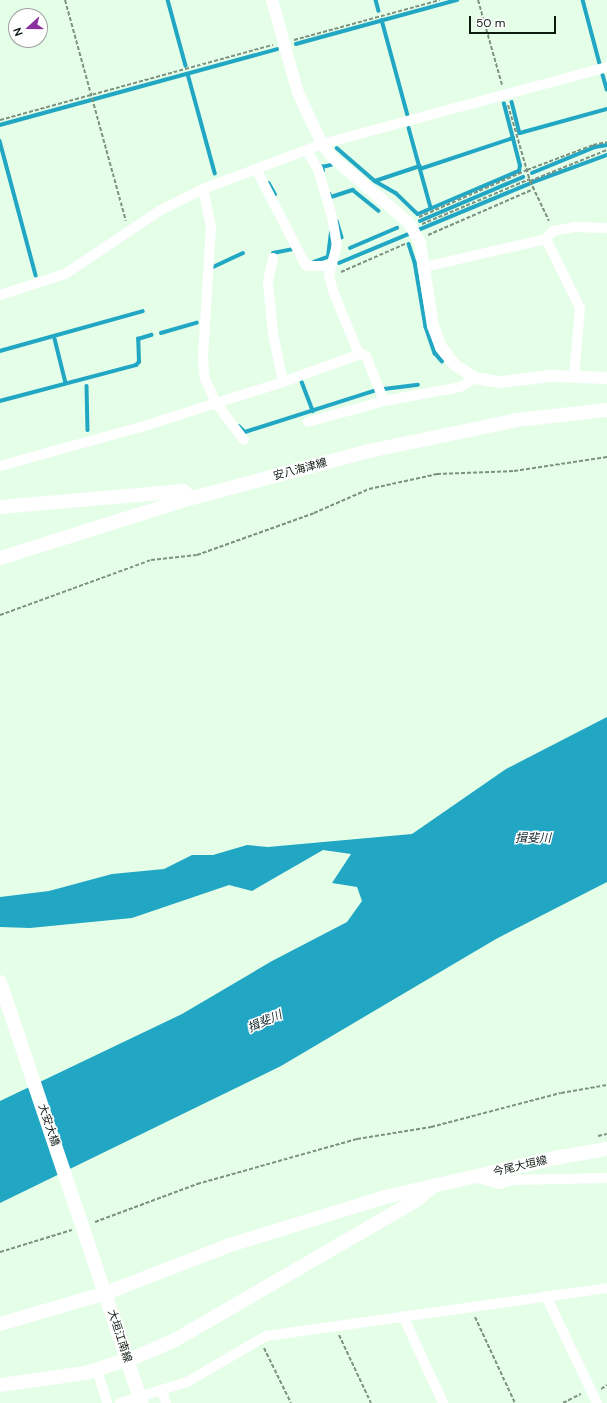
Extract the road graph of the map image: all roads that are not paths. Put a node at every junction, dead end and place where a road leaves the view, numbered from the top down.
1 (272, 0) edge
2 (607, 67) edge
3 (322, 144) junction
4 (307, 151) junction
5 (256, 169) junction
6 (203, 188) junction
7 (607, 228) edge
8 (550, 235) junction
9 (273, 258) dead end
10 (331, 266) junction
11 (424, 267) junction
12 (0, 295) edge
13 (358, 352) junction
14 (574, 377) junction
15 (475, 378) junction
16 (607, 378) edge
17 (283, 382) junction
18 (384, 401) junction
19 (216, 403) junction
20 (607, 410) edge
21 (308, 422) dead end
22 (244, 440) dead end
23 (0, 466) edge
24 (192, 498) junction
25 (0, 507) edge
26 (0, 558) edge
27 (0, 982) edge
28 (607, 1149) edge
29 (473, 1177) junction
30 (607, 1178) edge
31 (433, 1186) junction
32 (98, 1268) joint
33 (607, 1288) edge
34 (106, 1293) junction
35 (546, 1296) junction
36 (403, 1316) junction
37 (0, 1324) edge
38 (97, 1370) junction
39 (0, 1385) edge
40 (162, 1390) junction
41 (107, 1403) edge
42 (120, 1403) edge
43 (142, 1403) edge
44 (166, 1403) edge
45 (444, 1403) edge
46 (597, 1403) edge

1 - 3 street
2 - 3 street
3 - 4 street
3 - 11 street
4 - 5 street
4 - 10 street
5 - 6 street
5 - 10 street
6 - 12 street
6 - 19 street
7 - 8 street
8 - 11 street
8 - 14 street
9 - 17 street
10 - 13 street
11 - 15 street
13 - 17 street
13 - 18 street
14 - 15 street
14 - 16 street
15 - 18 street
17 - 19 street
18 - 21 street
19 - 22 street
19 - 23 street
20 - 24 main road, 安八海津線
24 - 25 main road
24 - 26 main road, 安八海津線
27 - 32 main road, 大安大橋
28 - 29 main road, 今尾大垣線
29 - 30 street
29 - 31 main road, 今尾大垣線
31 - 34 main road, 今尾大垣線
31 - 38 main road
32 - 34 main road, 大垣江南線
33 - 35 street
34 - 37 main road, 今尾大垣線
34 - 43 main road, 大垣江南線
35 - 36 street
35 - 46 street
36 - 40 street
36 - 45 street
38 - 39 main road
38 - 41 street
40 - 42 street
40 - 44 street

